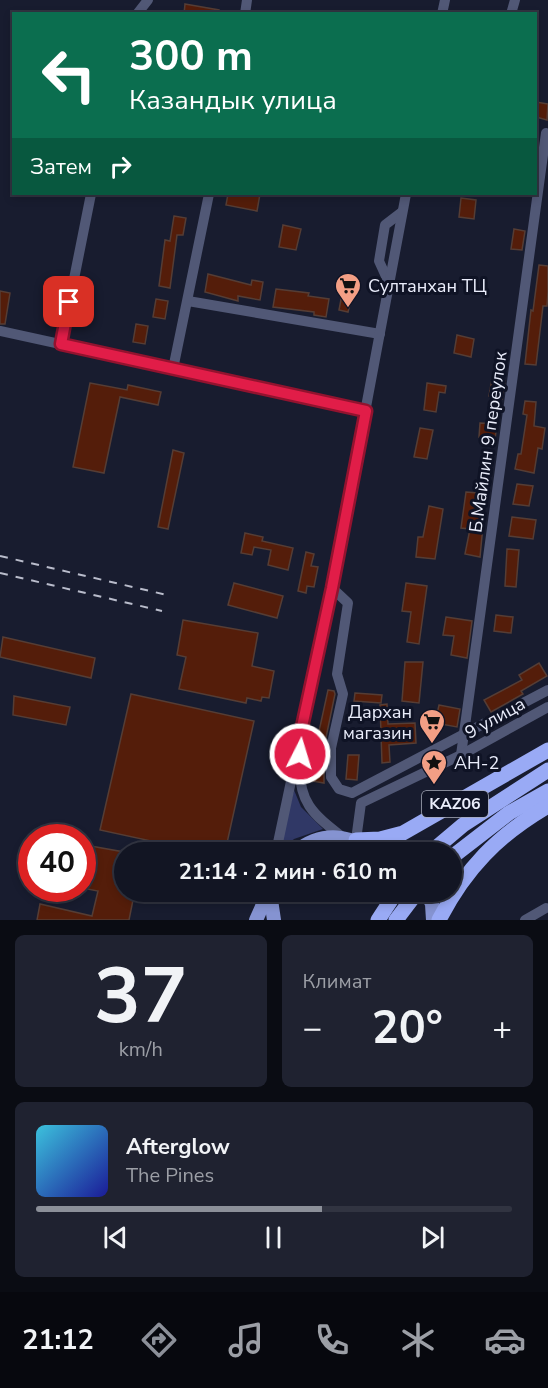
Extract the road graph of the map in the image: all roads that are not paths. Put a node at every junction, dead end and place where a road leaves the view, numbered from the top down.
1 (148, 0) edge
2 (139, 12) edge
3 (543, 133) edge
4 (537, 179) edge
5 (91, 195) edge
6 (209, 195) edge
7 (406, 195) edge
8 (535, 195) edge
9 (188, 302) junction
10 (0, 331) edge
11 (380, 334) junction
12 (61, 344) junction
13 (173, 369) junction
14 (366, 411) junction
15 (332, 588) junction
16 (548, 690) edge
17 (548, 707) edge
18 (300, 736) junction
19 (464, 736) junction
20 (548, 750) edge
21 (461, 755) junction
22 (548, 770) edge
23 (548, 791) edge
24 (548, 806) edge
25 (349, 838) junction
26 (278, 842) edge
27 (315, 842) edge
28 (358, 842) edge
29 (443, 842) edge
30 (462, 849) edge
31 (264, 902) edge
32 (270, 902) edge
33 (390, 902) edge
34 (410, 902) edge
35 (431, 902) edge
36 (546, 908) dead end
37 (256, 920) edge
38 (274, 920) edge
39 (378, 920) edge
40 (396, 920) edge
41 (438, 920) edge
42 (525, 920) edge

1 - 2 street
3 - 4 street, Б.Майлин 9 переулок
5 - 12 street
6 - 9 street
7 - 11 street
8 - 19 street, Б.Майлин 9 переулок
9 - 11 street
9 - 13 street
10 - 12 street
11 - 14 street
12 - 13 street
13 - 14 street
14 - 15 street
15 - 18 street
15 - 19 street
16 - 19 street
17 - 21 street, 9 улица
18 - 25 street
18 - 26 street
19 - 21 street, Б.Майлин 9 переулок
20 - 25 highway, KАZ06
21 - 25 street, 9 улица
22 - 29 highway, KАZ06
23 - 30 highway, KАZ06
24 - 41 highway, KАZ06
25 - 27 main road, KАZ06
25 - 28 main road
31 - 37 main road
32 - 38 main road
33 - 39 highway
34 - 40 highway
35 - 41 main road, KАZ06
36 - 42 street

